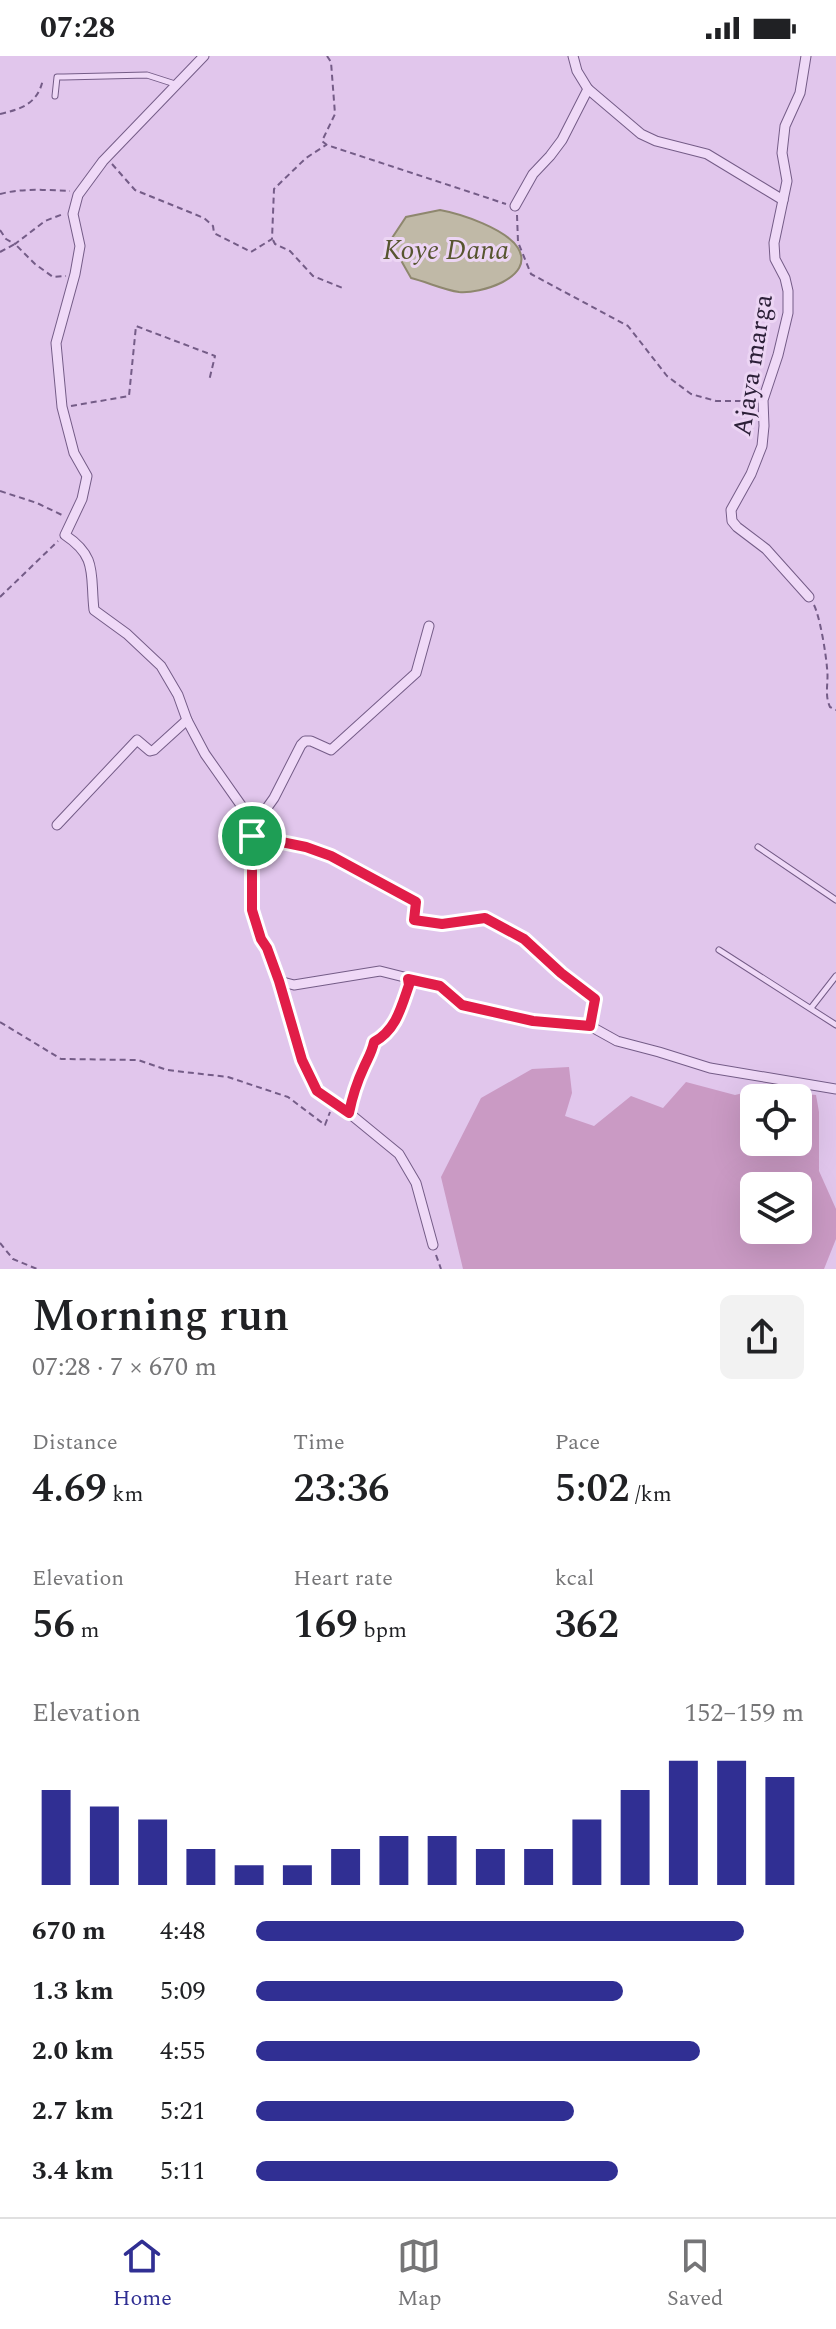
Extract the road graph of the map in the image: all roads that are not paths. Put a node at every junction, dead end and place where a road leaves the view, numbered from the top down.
1 (202, 56) edge
2 (573, 56) edge
3 (806, 56) edge
4 (176, 84) junction
5 (588, 89) junction
6 (55, 96) dead end
7 (783, 200) junction
8 (515, 206) road end
9 (809, 597) road end
10 (429, 626) dead end
11 (187, 720) junction
12 (250, 818) junction
13 (57, 825) dead end
14 (758, 847) dead end
15 (836, 900) edge
16 (719, 950) dead end
17 (836, 976) edge
18 (279, 981) junction
19 (811, 1008) junction
20 (836, 1025) edge
21 (834, 1086) edge
22 (433, 1245) road end

1 - 4 street
2 - 5 street
3 - 7 street, Ajaya marga
4 - 6 lane
4 - 11 street
5 - 7 street
5 - 8 street
7 - 9 street, Ajaya marga
10 - 12 street
11 - 12 street
11 - 13 street
12 - 18 street
14 - 15 lane
16 - 19 lane
17 - 19 lane
18 - 21 street
18 - 22 street
19 - 20 lane

